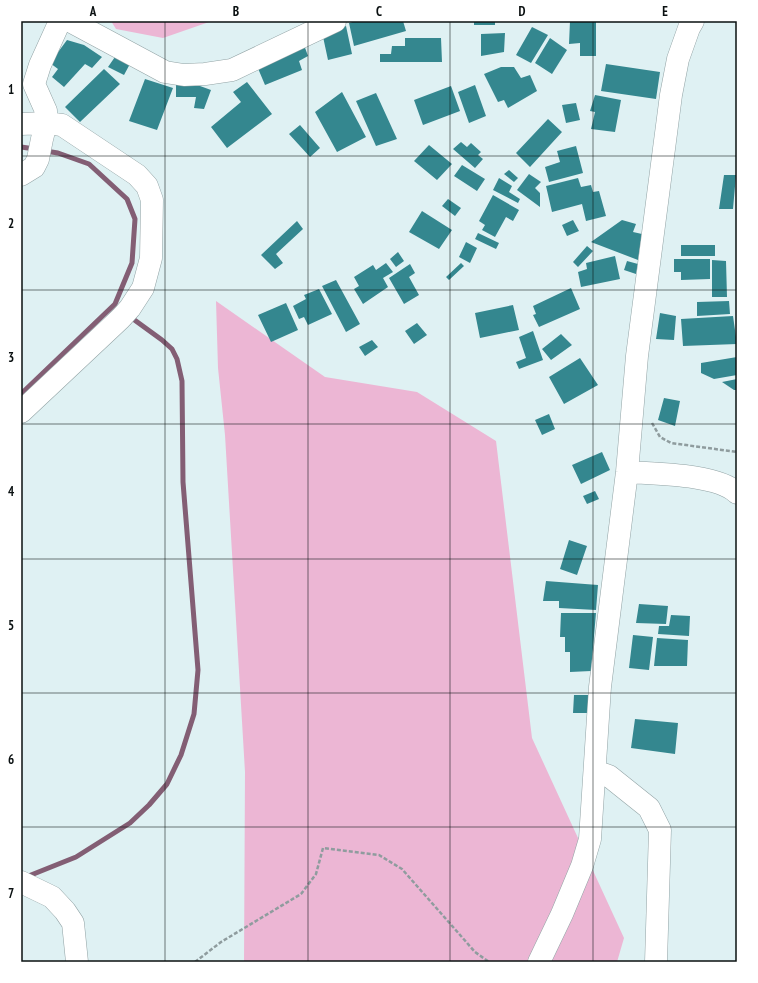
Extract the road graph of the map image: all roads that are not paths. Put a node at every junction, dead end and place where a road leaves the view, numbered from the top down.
1 (60, 21) edge
2 (70, 21) edge
3 (335, 21) edge
4 (694, 21) edge
5 (21, 124) edge
6 (34, 154) edge
7 (21, 412) edge
8 (627, 472) junction
9 (737, 494) edge
10 (595, 772) junction
11 (22, 883) edge
12 (77, 962) edge
13 (540, 962) edge
14 (656, 962) edge

1 - 6 street
2 - 3 street
4 - 8 street
5 - 6 street
6 - 7 street
8 - 9 street
8 - 10 street
10 - 13 street
10 - 14 street
11 - 12 street

